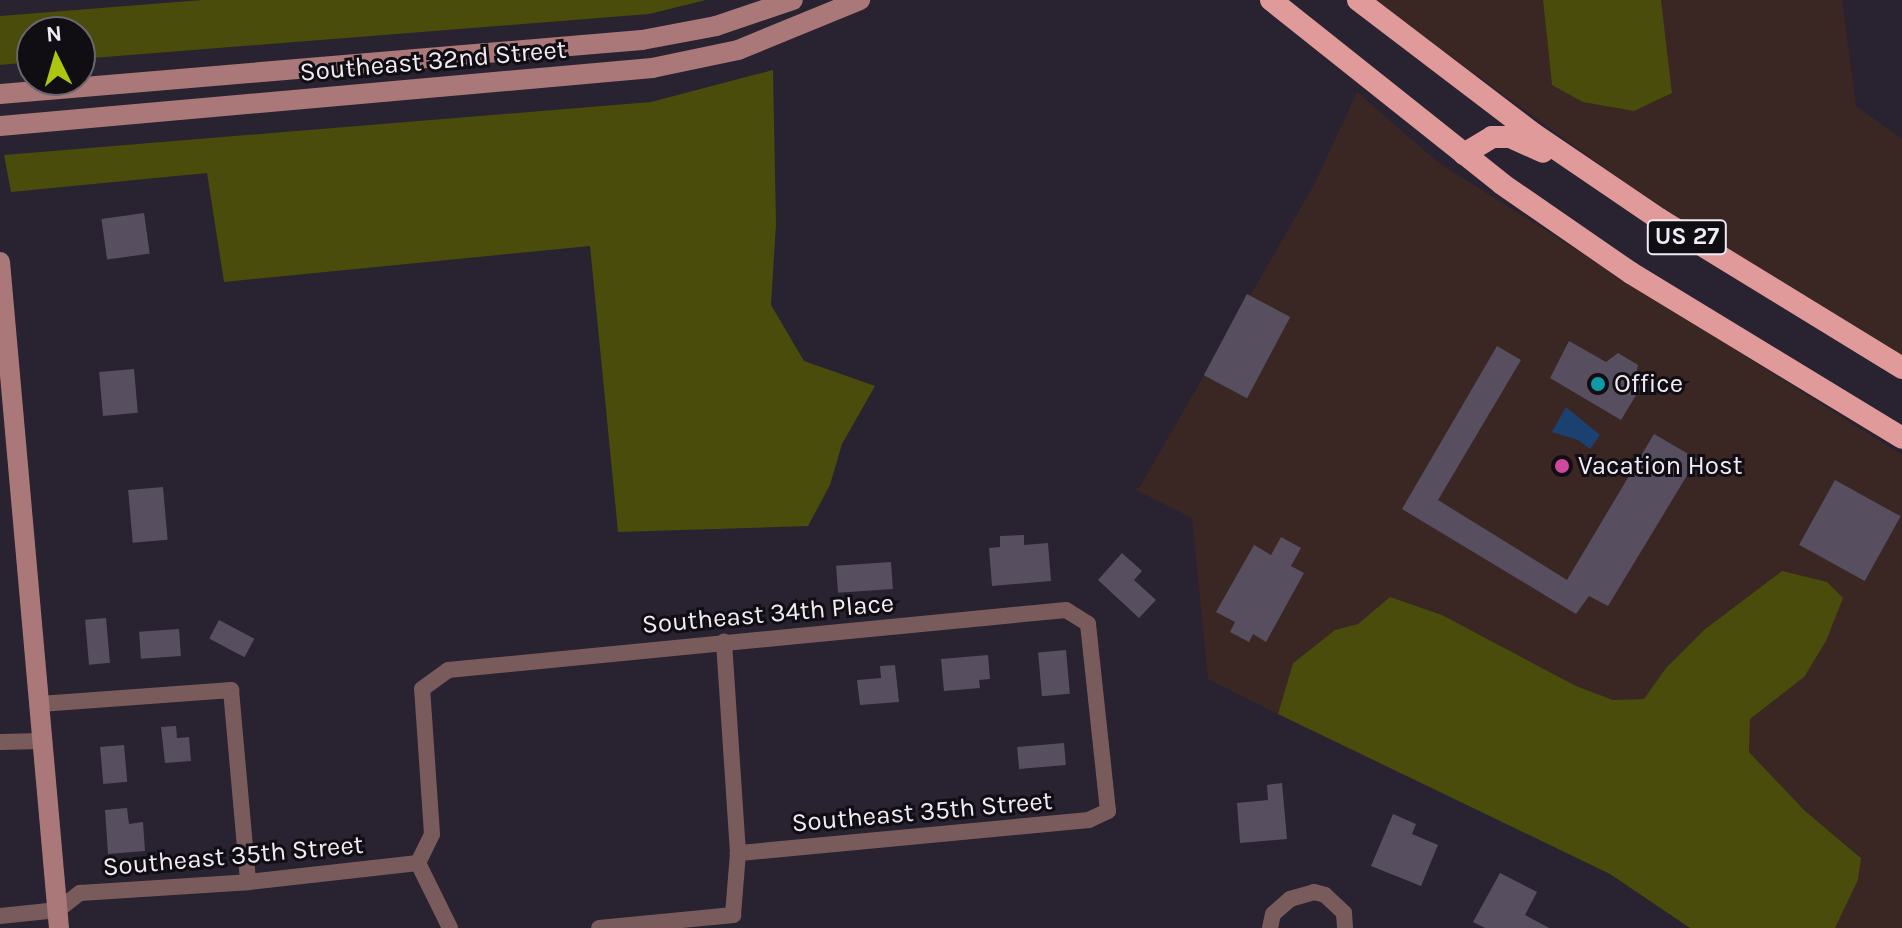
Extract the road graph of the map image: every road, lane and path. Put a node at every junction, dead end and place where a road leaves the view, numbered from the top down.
1 (793, 0) edge
2 (860, 0) edge
3 (1271, 0) edge
4 (1358, 0) edge
5 (0, 94) edge
6 (0, 126) edge
7 (1464, 154) junction
8 (1625, 195) junction
9 (0, 262) edge
10 (1902, 368) edge
11 (1902, 438) edge
12 (724, 641) junction
13 (40, 704) junction
14 (43, 741) junction
15 (0, 742) edge
16 (1108, 811) joint
17 (738, 853) junction
18 (418, 863) junction
19 (248, 882) junction
20 (0, 916) edge
21 (59, 919) edge
22 (450, 928) edge
23 (599, 928) edge
24 (1270, 928) edge
25 (1345, 928) edge

1 - 5 main road, Southeast 32nd Street
2 - 6 main road, Southeast 32nd Street
3 - 7 highway, US 27
4 - 8 highway, US 27
7 - 8 highway
7 - 11 highway, US 27
8 - 10 highway, US 27
9 - 13 main road
12 - 16 street, Southeast 34th Place
12 - 17 street
12 - 18 street, Southeast 34th Place
13 - 14 main road
13 - 19 street
14 - 15 street
14 - 21 main road
16 - 17 street, Southeast 35th Street
17 - 23 street
18 - 19 street, Southeast 35th Street
18 - 22 street
19 - 21 street, Southeast 35th Street
20 - 21 street
24 - 25 street

